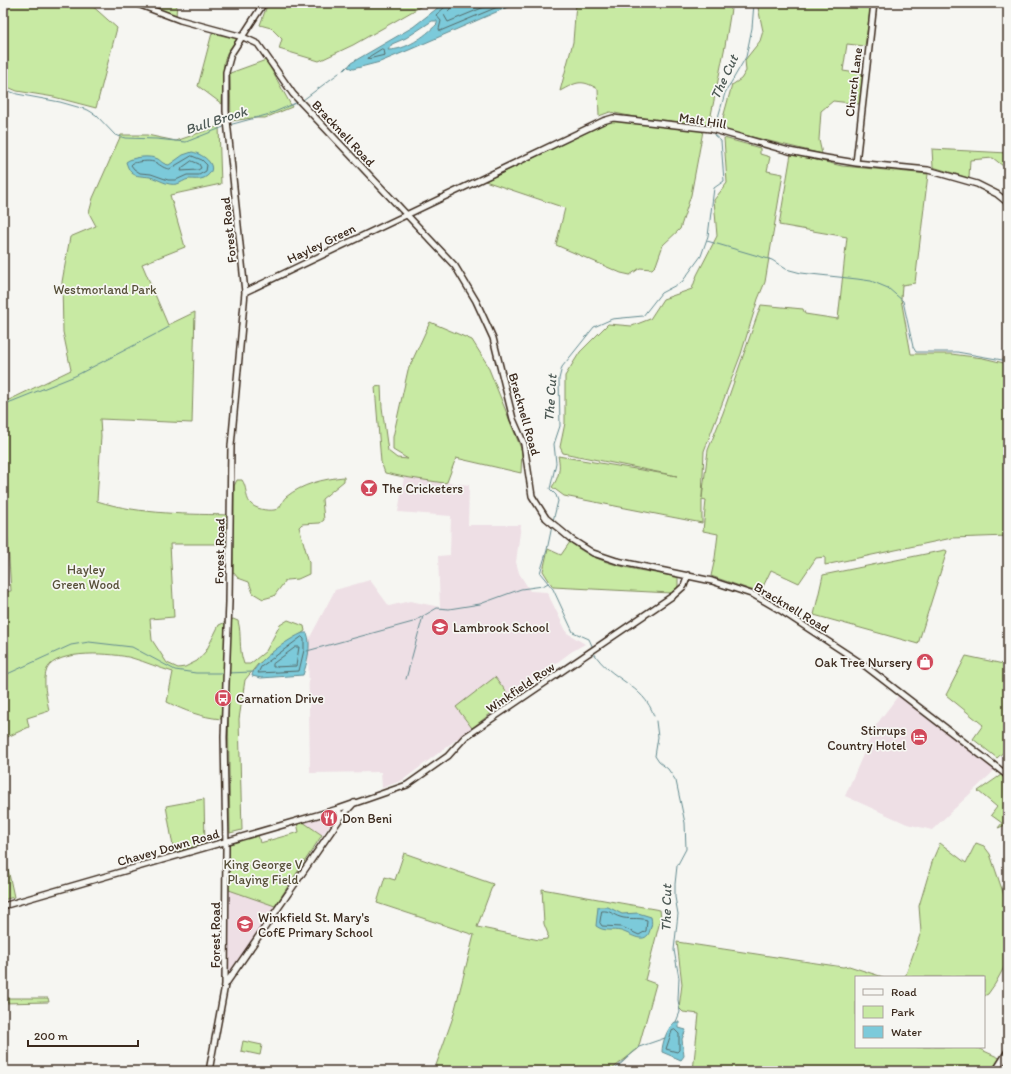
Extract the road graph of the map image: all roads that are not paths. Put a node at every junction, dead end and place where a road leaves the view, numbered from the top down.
1 (135, 3) edge
2 (874, 3) edge
3 (263, 5) edge
4 (243, 37) junction
5 (856, 163) junction
6 (1008, 203) edge
7 (406, 215) junction
8 (245, 292) junction
9 (688, 575) junction
10 (1008, 776) edge
11 (354, 802) junction
12 (338, 809) junction
13 (341, 817) junction
14 (226, 842) junction
15 (3, 906) edge
16 (225, 985) junction
17 (1008, 1052) edge
18 (209, 1071) edge
19 (996, 1071) edge

1 - 4 main road, Bracknell Road
2 - 5 main road, Church Lane
3 - 4 main road, Forest Road
4 - 7 main road, Bracknell Road
4 - 8 main road, Forest Road
5 - 6 main road, Malt Hill
5 - 7 main road, Malt Hill
7 - 8 main road, Hayley Green
7 - 9 main road, Bracknell Road
8 - 14 main road, Forest Road
9 - 10 main road, Bracknell Road
9 - 11 main road, Winkfield Row
11 - 12 main road, Winkfield Row
11 - 13 main road
12 - 13 main road
12 - 14 main road, Chavey Down Road
13 - 16 main road
14 - 15 main road, Chavey Down Road
14 - 16 main road, Forest Road
16 - 18 main road, Forest Road
17 - 19 main road

